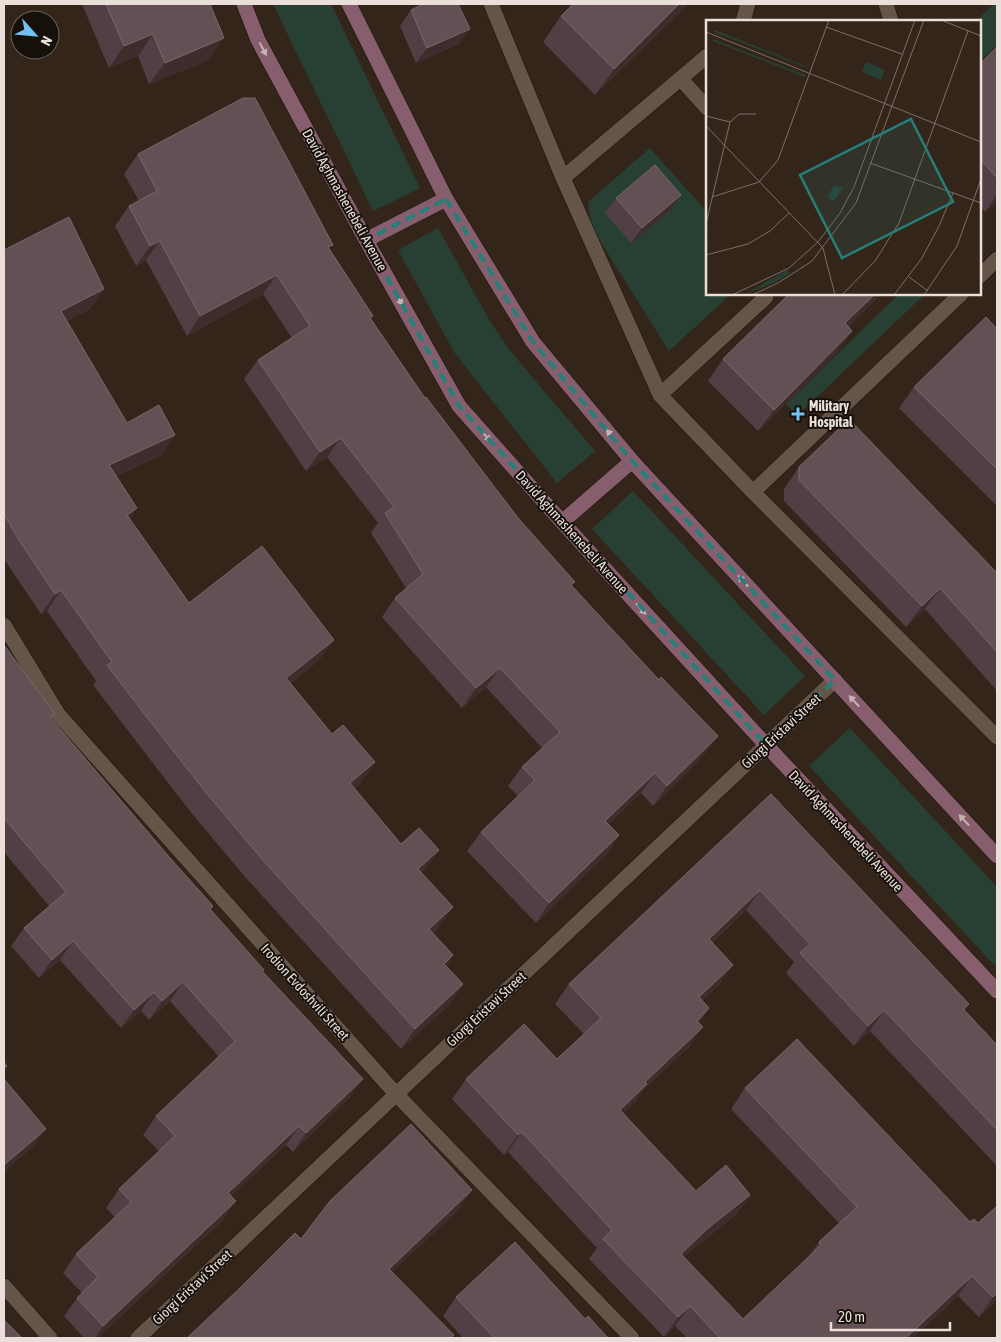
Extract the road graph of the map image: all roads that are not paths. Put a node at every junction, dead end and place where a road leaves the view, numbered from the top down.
1 (244, 4) edge
2 (349, 4) edge
3 (491, 4) edge
4 (748, 4) edge
5 (743, 20) edge
6 (706, 57) edge
7 (681, 79) junction
8 (706, 107) edge
9 (563, 178) junction
10 (446, 199) junction
11 (366, 240) junction
12 (960, 295) edge
13 (766, 297) dead end
14 (660, 395) junction
15 (632, 461) junction
16 (753, 492) junction
17 (562, 522) junction
18 (4, 625) edge
19 (834, 680) junction
20 (997, 737) edge
21 (766, 745) junction
22 (997, 856) edge
23 (997, 991) edge
24 (396, 1094) junction
25 (4, 1286) edge
26 (50, 1338) edge
27 (138, 1338) edge
28 (632, 1338) edge

1 -> 11 street, David Aghmashenebeli Avenue
2 - 10 street
3 - 9 street
4 - 5 street
6 - 7 street
7 - 8 street
7 - 9 street
9 - 14 street
10 - 11 street
15 -> 10 street
11 -> 17 street, David Aghmashenebeli Avenue
12 - 16 street
13 - 14 street
14 - 16 street
15 - 17 street
19 -> 15 street
16 - 20 street
17 -> 21 street, David Aghmashenebeli Avenue
18 - 24 street, Irodion Evdoshvili Street
19 - 21 street, Giorgi Eristavi Street
22 -> 19 street
21 - 23 street, David Aghmashenebeli Avenue
21 - 24 street, Giorgi Eristavi Street
24 - 27 street, Giorgi Eristavi Street
24 - 28 street, Irodion Evdoshvili Street
25 - 26 street

